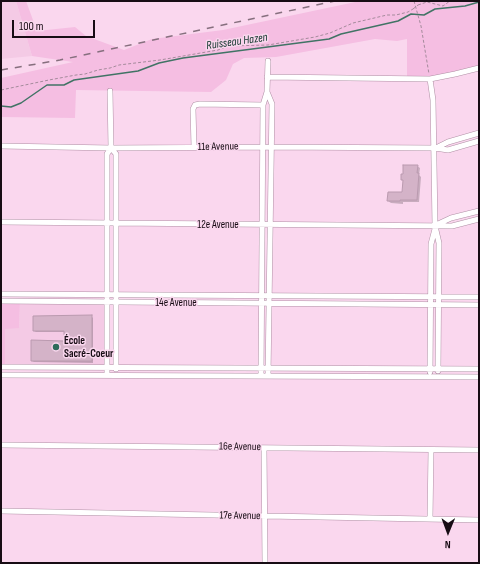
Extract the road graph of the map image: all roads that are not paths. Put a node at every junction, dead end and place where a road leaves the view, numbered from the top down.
1 (268, 61) dead end
2 (479, 68) edge
3 (267, 77) junction
4 (430, 79) junction
5 (110, 91) dead end
6 (267, 92) junction
7 (263, 105) junction
8 (479, 133) edge
9 (479, 141) edge
10 (1, 146) edge
11 (194, 147) junction
12 (263, 147) junction
13 (271, 147) junction
14 (111, 148) junction
15 (435, 148) junction
16 (479, 211) edge
17 (479, 219) edge
18 (1, 222) edge
19 (107, 224) junction
20 (116, 224) junction
21 (263, 225) junction
22 (270, 225) junction
23 (435, 226) junction
24 (1, 294) edge
25 (107, 294) junction
26 (116, 294) junction
27 (262, 296) junction
28 (269, 296) junction
29 (352, 296) junction
30 (431, 297) junction
31 (438, 297) junction
32 (479, 297) edge
33 (1, 301) edge
34 (107, 302) junction
35 (116, 302) junction
36 (262, 303) junction
37 (269, 303) junction
38 (352, 304) junction
39 (431, 305) junction
40 (438, 305) junction
41 (479, 305) edge
42 (56, 366) junction
43 (1, 367) edge
44 (17, 367) junction
45 (107, 367) junction
46 (116, 367) junction
47 (186, 367) junction
48 (261, 368) junction
49 (268, 368) junction
50 (348, 368) junction
51 (430, 369) junction
52 (438, 369) junction
53 (479, 369) edge
54 (1, 375) edge
55 (18, 375) junction
56 (55, 375) junction
57 (107, 375) junction
58 (116, 376) junction
59 (186, 376) junction
60 (261, 376) junction
61 (268, 376) junction
62 (348, 376) junction
63 (430, 376) junction
64 (438, 376) junction
65 (479, 377) edge
66 (1, 445) edge
67 (264, 448) junction
68 (430, 450) junction
69 (479, 450) edge
70 (1, 511) edge
71 (264, 516) junction
72 (430, 519) junction
73 (479, 520) edge
74 (265, 563) edge

1 - 3 street
2 - 4 street
3 - 4 street
3 - 6 street
4 - 15 street
5 - 14 street
6 - 7 street
6 - 13 street
7 - 11 street
7 - 12 street
8 - 15 street, 11e Avenue
9 - 15 street, 11e Avenue
10 - 14 street, 11e Avenue
11 - 12 street, 11e Avenue
11 - 14 street, 11e Avenue
12 - 13 street, 11e Avenue
12 - 21 street
13 - 15 street, 11e Avenue
13 - 22 street
14 - 19 street
14 - 20 street
15 - 23 street
16 - 23 street, 12e Avenue
17 - 23 street, 12e Avenue
18 - 19 street, 12e Avenue
19 - 20 street, 12e Avenue
19 - 25 street
20 - 21 street, 12e Avenue
20 - 26 street
21 - 22 street, 12e Avenue
21 - 27 street
22 - 23 street, 12e Avenue
22 - 28 street
23 - 30 street
23 - 31 street
24 - 25 street, 14e Avenue
25 - 26 street, 14e Avenue
25 - 34 street
26 - 27 street, 14e Avenue
26 - 35 street
27 - 28 street, 14e Avenue
27 - 36 street
28 - 29 street, 14e Avenue
28 - 37 street
29 - 30 street, 14e Avenue
29 - 38 street
30 - 31 street, 14e Avenue
30 - 39 street
31 - 32 street, 14e Avenue
31 - 40 street
33 - 34 street, 14e Avenue
34 - 35 street, 14e Avenue
34 - 45 street
35 - 36 street, 14e Avenue
35 - 46 street
36 - 37 street, 14e Avenue
36 - 48 street
37 - 38 street, 14e Avenue
37 - 49 street
38 - 39 street, 14e Avenue
39 - 40 street, 14e Avenue
39 - 51 street
40 - 41 street, 14e Avenue
40 - 52 street
42 - 44 street
42 - 45 street
42 - 56 street
43 - 44 street
44 - 55 street
45 - 46 street
45 - 57 street
46 - 47 street
46 - 58 street
47 - 48 street
47 - 59 street
48 - 49 street
48 - 60 street
49 - 50 street
49 - 61 street
50 - 51 street
50 - 62 street
51 - 52 street
51 - 63 street
52 - 53 street
52 - 64 street
54 - 55 street
55 - 56 street
56 - 57 street
57 - 58 street
58 - 59 street
59 - 60 street
60 - 61 street
61 - 62 street
62 - 63 street
63 - 64 street
64 - 65 street
66 - 67 street, 16e Avenue
67 - 68 street, 16e Avenue
67 - 71 street
68 - 69 street, 16e Avenue
68 - 72 street
70 - 71 street, 17e Avenue
71 - 72 street, 17e Avenue
71 - 74 street
72 - 73 street, 17e Avenue

